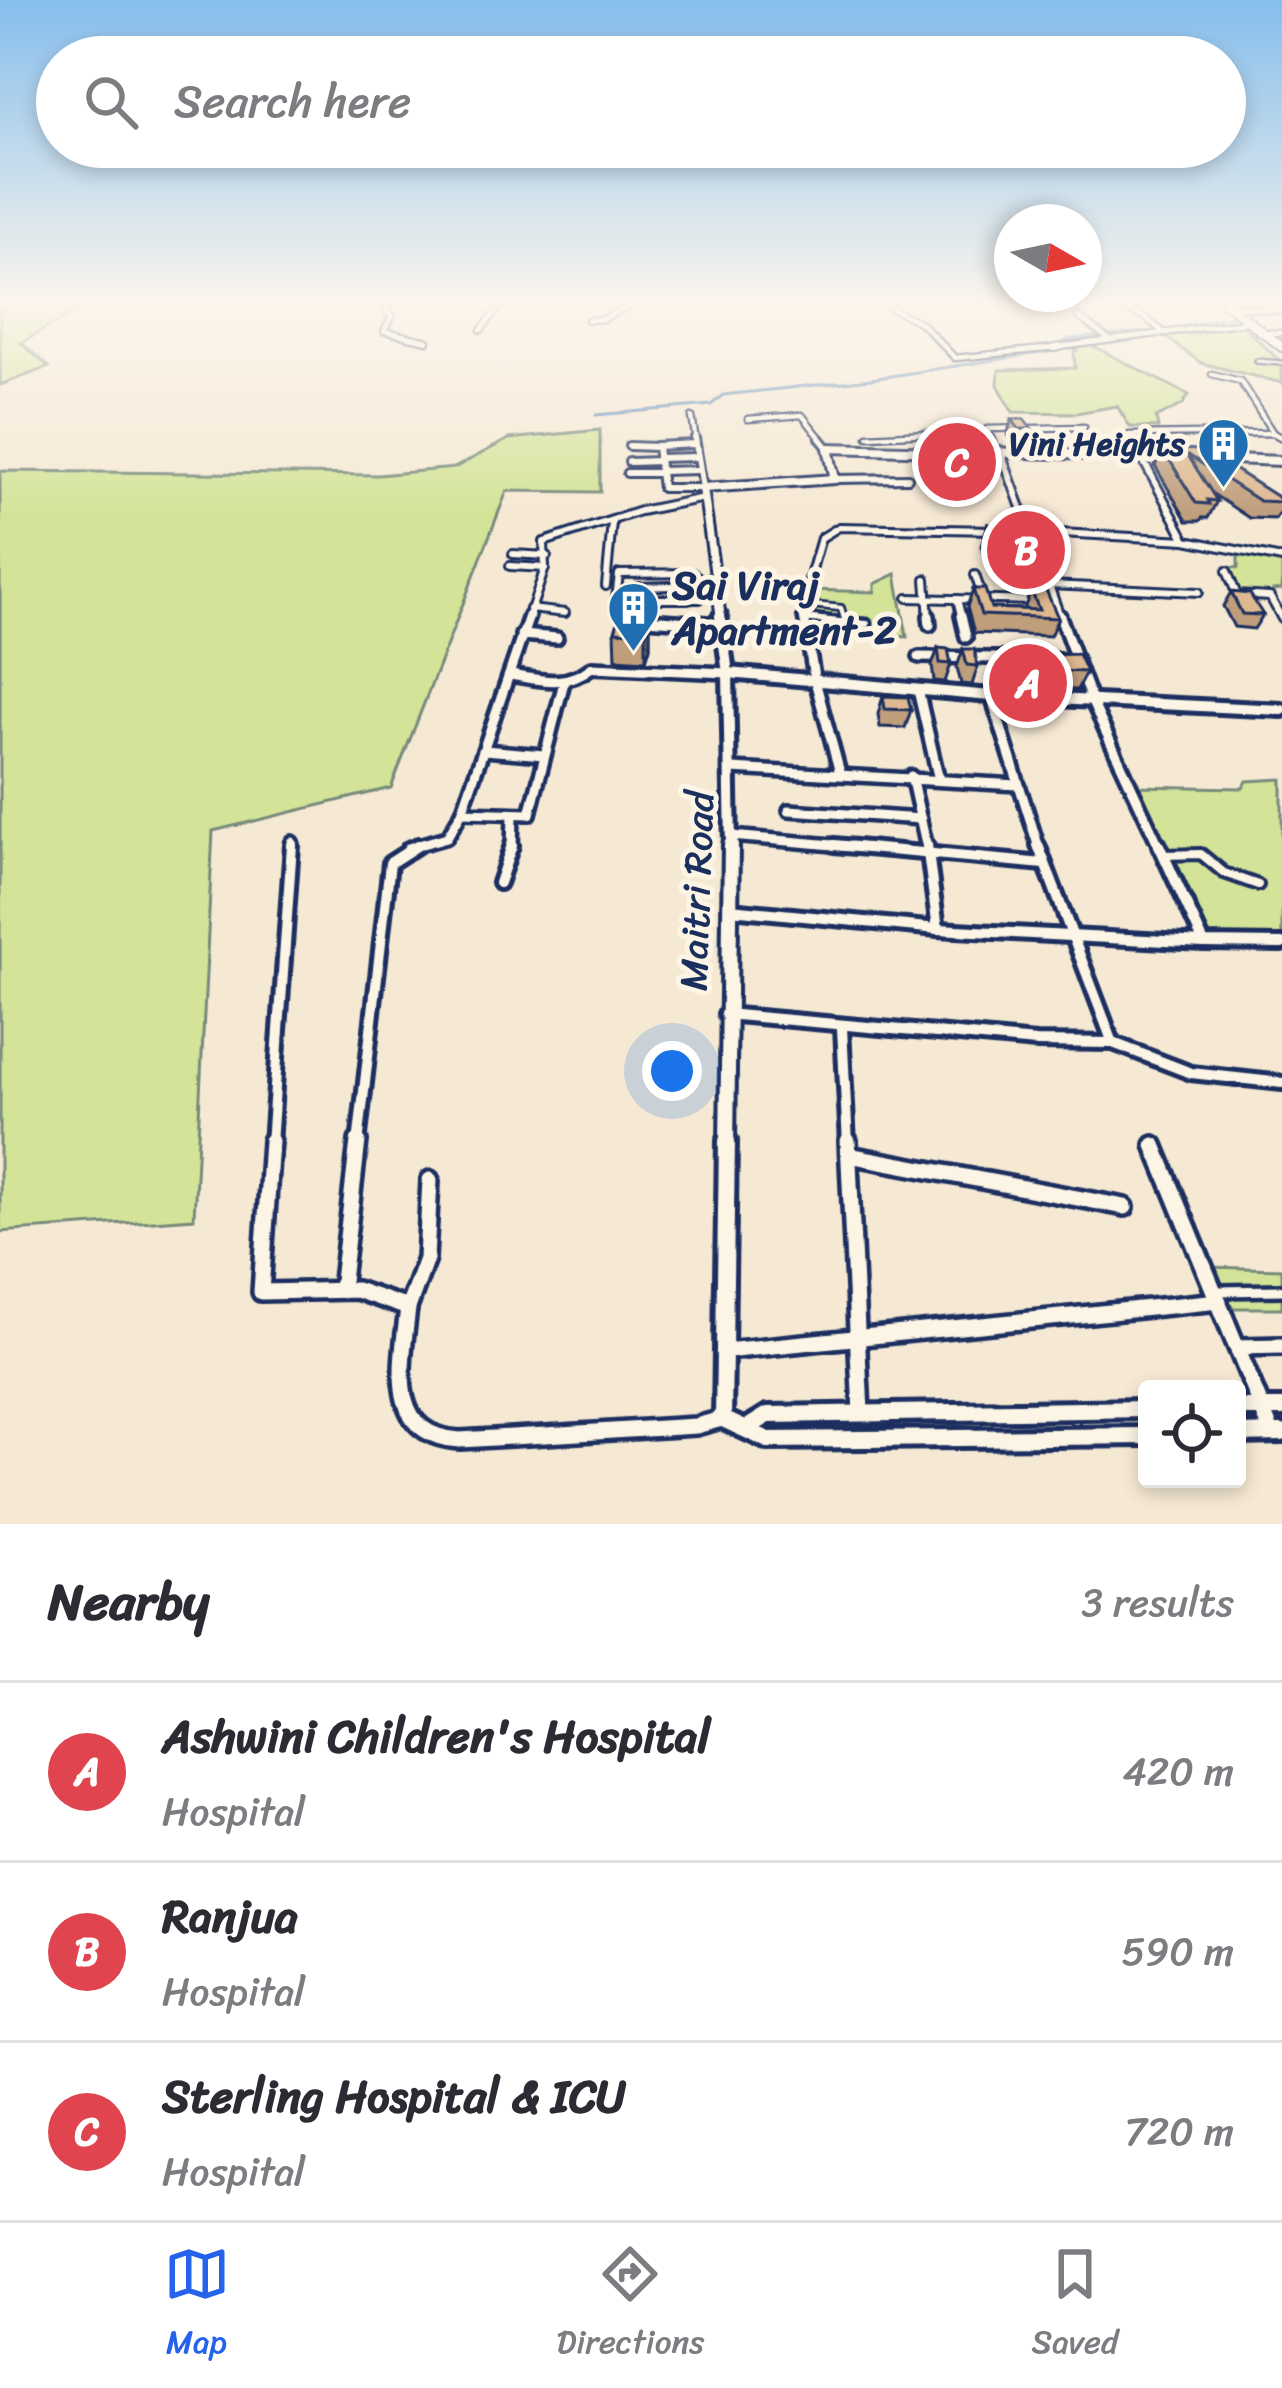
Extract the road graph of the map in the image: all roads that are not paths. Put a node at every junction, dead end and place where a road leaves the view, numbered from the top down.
1 (1212, 374) dead end
2 (692, 417) dead end
3 (748, 419) dead end
4 (1084, 428) dead end
5 (1273, 433) junction
6 (868, 436) dead end
7 (1282, 438) edge
8 (694, 444) junction
9 (629, 446) dead end
10 (656, 446) junction
11 (828, 448) junction
12 (946, 450) junction
13 (997, 450) junction
14 (1141, 456) junction
15 (697, 457) junction
16 (1176, 457) edge
17 (1193, 458) edge
18 (1282, 461) edge
19 (629, 462) dead end
20 (659, 466) junction
21 (698, 470) junction
22 (628, 473) dead end
23 (835, 478) junction
24 (908, 478) dead end
25 (702, 491) junction
26 (612, 522) junction
27 (1030, 531) junction
28 (1186, 540) junction
29 (513, 554) dead end
30 (547, 556) junction
31 (1282, 559) edge
32 (510, 566) dead end
33 (545, 568) junction
34 (1227, 571) dead end
35 (975, 574) dead end
36 (700, 578) junction
37 (714, 578) junction
38 (926, 579) dead end
39 (1049, 585) junction
40 (606, 586) dead end
41 (658, 586) junction
42 (672, 586) dead end
43 (639, 587) dead end
44 (1199, 592) dead end
45 (908, 598) dead end
46 (927, 598) junction
47 (957, 599) junction
48 (983, 599) junction
49 (659, 600) junction
50 (1055, 601) junction
51 (802, 604) junction
52 (530, 609) junction
53 (565, 613) dead end
54 (629, 618) edge
55 (804, 618) junction
56 (1282, 619) edge
57 (722, 624) junction
58 (845, 624) junction
59 (866, 624) dead end
60 (930, 626) dead end
61 (521, 635) junction
62 (966, 637) dead end
63 (557, 638) dead end
64 (919, 657) dead end
65 (1076, 660) junction
66 (728, 673) junction
67 (510, 675) junction
68 (814, 677) junction
69 (564, 682) junction
70 (918, 690) junction
71 (992, 696) junction
72 (1091, 700) junction
73 (1282, 710) edge
74 (484, 750) junction
75 (544, 755) junction
76 (732, 769) junction
77 (840, 773) junction
78 (911, 776) junction
79 (939, 780) junction
80 (1018, 785) junction
81 (789, 810) dead end
82 (462, 812) junction
83 (513, 816) junction
84 (921, 819) junction
85 (731, 836) junction
86 (292, 842) dead end
87 (928, 851) junction
88 (1163, 855) junction
89 (1044, 864) junction
90 (499, 884) dead end
91 (1258, 885) dead end
92 (730, 909) junction
93 (938, 929) junction
94 (1073, 937) junction
95 (1204, 943) junction
96 (1282, 944) edge
97 (725, 1014) junction
98 (842, 1028) junction
99 (1113, 1043) junction
100 (1282, 1083) edge
101 (1154, 1145) dead end
102 (848, 1155) junction
103 (430, 1180) dead end
104 (1125, 1207) dead end
105 (341, 1290) junction
106 (1282, 1290) edge
107 (1217, 1296) junction
108 (408, 1308) junction
109 (860, 1339) junction
110 (1282, 1346) edge
111 (1237, 1347) junction
112 (725, 1351) junction
113 (1272, 1408) edge
114 (1138, 1409) edge
115 (860, 1413) junction
116 (723, 1419) junction
117 (747, 1428) junction
118 (1277, 1433) edge
119 (1246, 1434) edge
120 (1138, 1436) edge

1 - 5 street
2 - 8 street, Maitri Road
3 - 11 street
4 - 13 street
5 - 7 street
5 - 14 street
6 - 12 street
8 - 10 street
8 - 15 street, Maitri Road
9 - 10 street
10 - 20 street
11 - 12 street
11 - 23 street
12 - 13 street
13 - 14 street
13 - 27 street
14 - 16 street
14 - 28 street
15 - 20 street
15 - 21 street, Maitri Road
17 - 18 street
19 - 20 street
20 - 21 street
20 - 22 street
20 - 25 street
21 - 25 street, Maitri Road
23 - 24 street
23 - 25 street
25 - 26 street
25 - 37 street, Maitri Road
26 - 30 street
26 - 40 street
27 - 28 street
27 - 39 street
27 - 51 street
28 - 31 street
29 - 30 street
30 - 33 street
32 - 33 street
33 - 52 street
34 - 56 street
35 - 48 street
36 - 37 street
36 - 49 street
36 - 49 street
37 - 57 street, Maitri Road
38 - 46 street
39 - 44 street
39 - 50 street
41 - 42 street
41 - 43 street
41 - 49 street
45 - 46 street
46 - 47 street
46 - 60 street
47 - 48 street
47 - 62 street
48 - 50 street
50 - 65 street
51 - 55 street
51 - 58 street
52 - 53 street
52 - 61 street
54 - 57 street
55 - 58 street
55 - 68 street
57 - 66 street, Maitri Road
58 - 59 street
61 - 63 street
61 - 67 street
64 - 65 street
65 - 72 street
66 - 68 street
66 - 69 street
66 - 76 street, Maitri Road
67 - 69 street
67 - 74 street
68 - 70 street
68 - 77 street
69 - 75 street
70 - 71 street
70 - 79 street
71 - 72 street
71 - 80 street
72 - 73 street
72 - 88 street
74 - 75 street
74 - 82 street
75 - 83 street
76 - 77 street
76 - 85 street, Maitri Road
77 - 78 street
78 - 79 street
78 - 84 street
79 - 80 street
80 - 89 street
81 - 84 street
82 - 83 street
82 - 105 street
83 - 90 street
84 - 87 street
85 - 87 street
85 - 92 street, Maitri Road
86 - 105 street
87 - 89 street
87 - 93 street
88 - 91 street
88 - 95 street
89 - 94 street
92 - 93 street
92 - 97 street, Maitri Road
93 - 94 street
94 - 95 street
94 - 99 street
95 - 96 street
97 - 98 street
97 - 112 street, Maitri Road
98 - 99 street
98 - 102 street
99 - 100 street
101 - 107 street
102 - 104 street
102 - 109 street
103 - 108 street
105 - 108 street
106 - 107 street
107 - 109 street
107 - 111 street
108 - 116 street
109 - 112 street
109 - 115 street
110 - 111 street
111 - 113 street
112 - 116 street, Maitri Road
113 - 118 street
114 - 115 street
115 - 117 street
116 - 117 street
117 - 120 street
118 - 119 street

